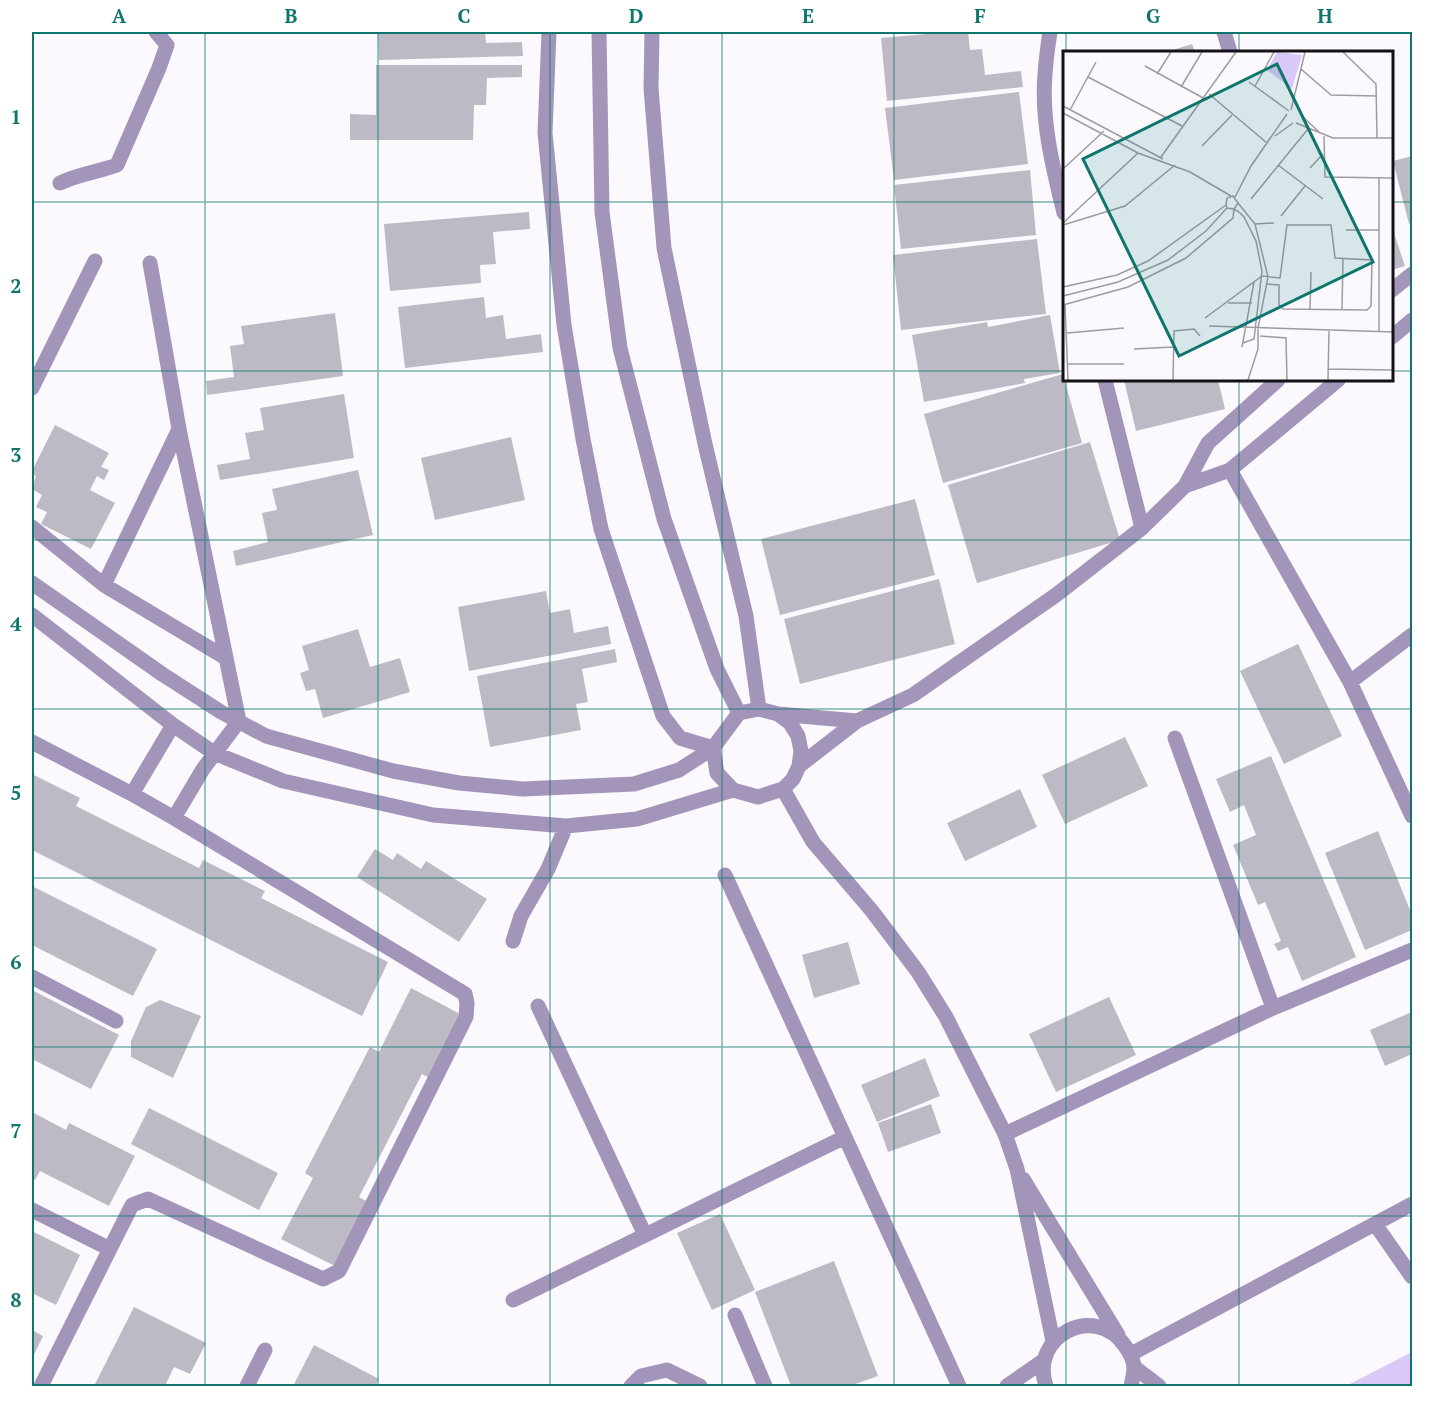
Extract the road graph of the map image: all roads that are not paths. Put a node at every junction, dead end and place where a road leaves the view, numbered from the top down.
1 (156, 32) edge
2 (549, 32) edge
3 (599, 32) edge
4 (652, 32) edge
5 (1050, 32) edge
6 (1224, 32) edge
7 (1230, 51) edge
8 (60, 183) dead end
9 (1063, 205) edge
10 (95, 261) dead end
11 (150, 263) dead end
12 (1413, 274) edge
13 (1393, 289) edge
14 (1413, 320) edge
15 (1393, 336) edge
16 (1105, 381) edge
17 (1277, 381) edge
18 (1337, 381) edge
19 (32, 388) edge
20 (179, 429) junction
21 (1230, 470) junction
22 (1185, 486) junction
23 (32, 528) edge
24 (1142, 528) junction
25 (32, 583) edge
26 (104, 585) junction
27 (32, 615) edge
28 (1413, 635) edge
29 (226, 658) junction
30 (1350, 682) junction
31 (759, 709) junction
32 (739, 713) junction
33 (778, 714) junction
34 (239, 721) junction
35 (857, 721) junction
36 (173, 725) junction
37 (1175, 738) dead end
38 (32, 742) edge
39 (713, 748) junction
40 (214, 753) junction
41 (799, 766) junction
42 (783, 789) junction
43 (733, 790) junction
44 (132, 794) junction
45 (1413, 816) edge
46 (174, 818) junction
47 (566, 826) junction
48 (725, 875) dead end
49 (513, 941) dead end
50 (1413, 950) edge
51 (32, 977) edge
52 (538, 1006) dead end
53 (1273, 1008) junction
54 (116, 1021) dead end
55 (1005, 1134) junction
56 (845, 1137) junction
57 (1017, 1169) junction
58 (1413, 1204) edge
59 (32, 1210) edge
60 (1375, 1224) junction
61 (645, 1235) junction
62 (110, 1249) junction
63 (1413, 1277) edge
64 (513, 1300) dead end
65 (735, 1315) dead end
66 (1118, 1335) junction
67 (1053, 1341) junction
68 (265, 1350) dead end
69 (1044, 1361) junction
70 (1132, 1361) junction
71 (41, 1386) edge
72 (247, 1386) edge
73 (631, 1386) edge
74 (700, 1386) edge
75 (765, 1386) edge
76 (959, 1386) edge
77 (1007, 1386) edge
78 (1046, 1386) edge
79 (1131, 1386) edge
80 (1159, 1386) edge

1 - 8 street
2 - 39 street
3 - 32 street
4 - 31 street
5 - 9 street
6 - 7 street
10 - 19 street
11 - 20 street
12 - 13 street
14 - 15 street
16 - 24 street
17 - 22 street
18 - 21 street
20 - 26 street
20 - 29 street
21 - 22 street
21 - 30 street
22 - 24 street
23 - 26 street
24 - 35 street
25 - 34 street
26 - 29 street
27 - 36 street
28 - 30 street
29 - 34 street
30 - 45 street
31 - 32 street
31 - 33 street
32 - 39 street
33 - 35 street
33 - 41 street
34 - 39 street
34 - 40 street
35 - 41 street
36 - 40 street
36 - 44 street
37 - 53 street
38 - 44 street
39 - 43 street
40 - 46 street
40 - 47 street
41 - 42 street
42 - 43 street
42 - 55 street
43 - 47 street
44 - 46 street
46 - 62 street
47 - 49 street
48 - 56 street
50 - 53 street
51 - 54 street
52 - 61 street
53 - 55 street
55 - 57 street
56 - 61 street
56 - 76 street
57 - 66 street
57 - 67 street
58 - 60 street
59 - 62 street
60 - 63 street
60 - 70 street
61 - 64 street
62 - 71 street
65 - 75 street
66 - 67 street
66 - 70 street
67 - 69 street
68 - 72 street
69 - 77 street
69 - 78 street
70 - 79 street
70 - 80 street
73 - 74 street

